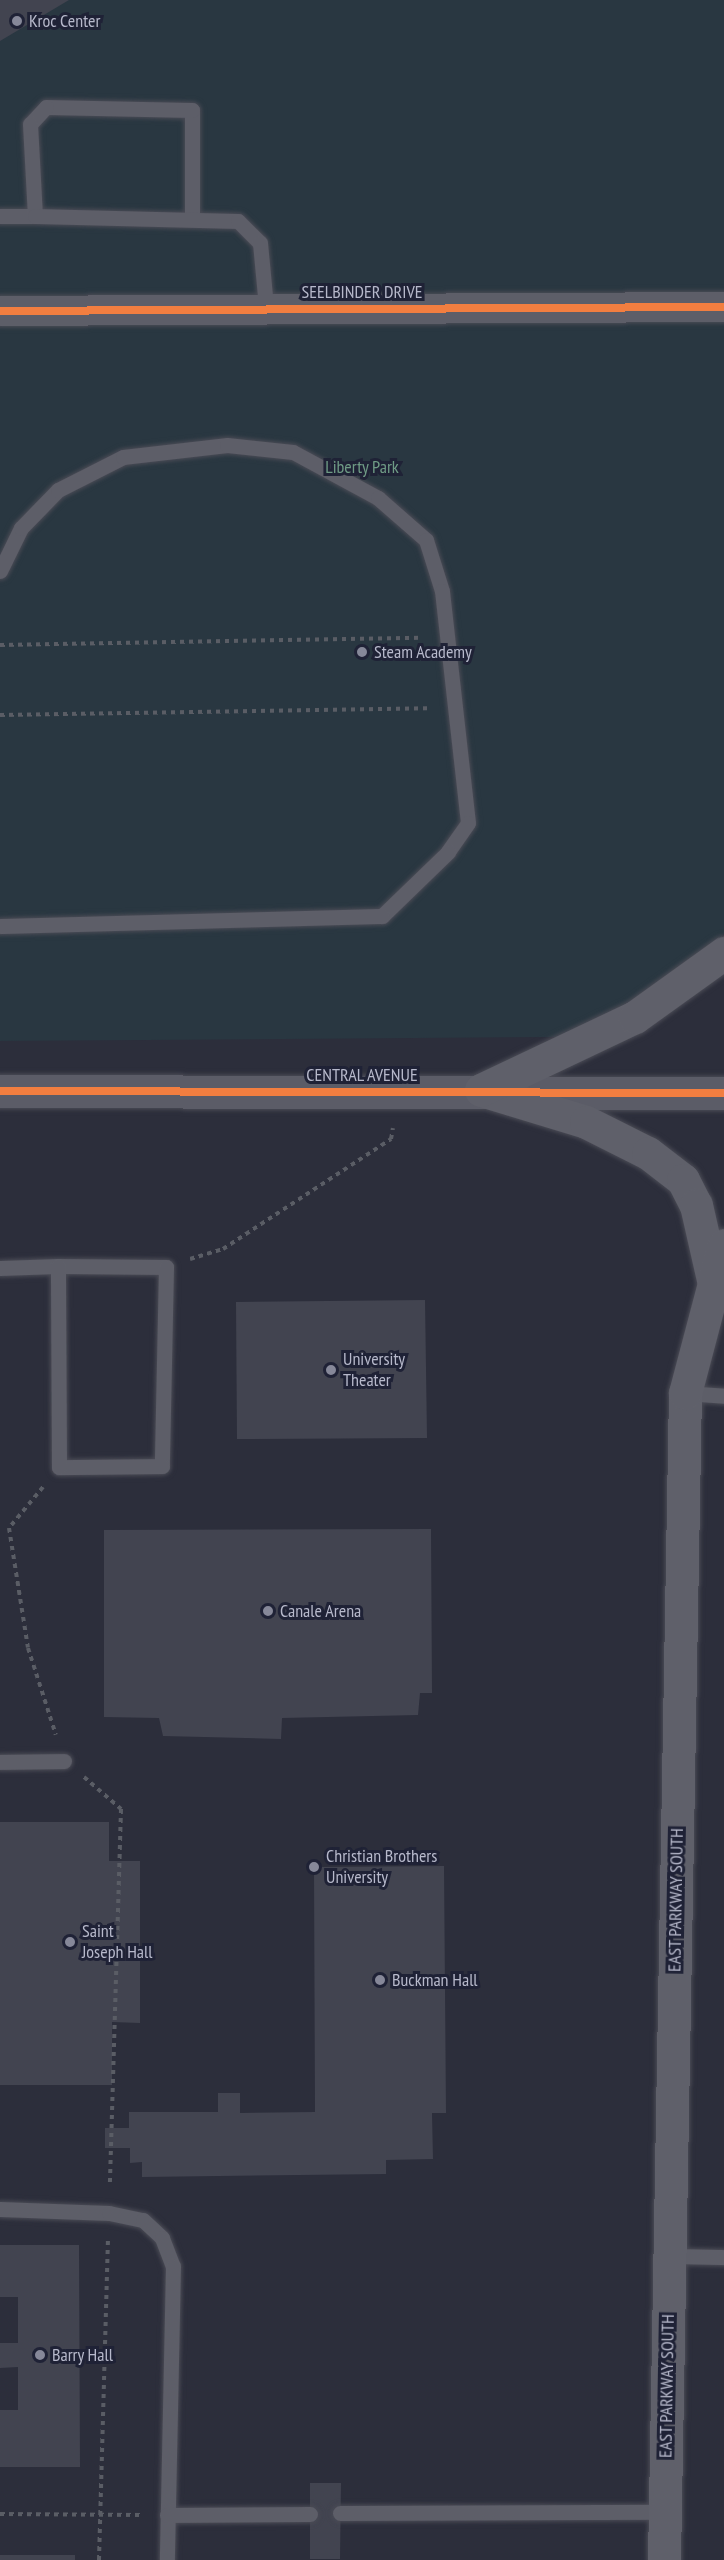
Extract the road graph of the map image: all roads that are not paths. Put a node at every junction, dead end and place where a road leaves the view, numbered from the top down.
1 (0, 216) edge
2 (35, 216) junction
3 (192, 216) junction
4 (266, 306) junction
5 (724, 307) edge
6 (0, 311) edge
7 (0, 571) edge
8 (0, 926) edge
9 (724, 953) edge
10 (481, 1090) junction
11 (0, 1091) edge
12 (724, 1093) edge
13 (724, 1245) edge
14 (58, 1266) junction
15 (0, 1268) edge
16 (714, 1283) junction
17 (685, 1393) junction
18 (724, 1396) edge
19 (64, 1761) road end
20 (0, 1762) edge
21 (0, 2209) edge
22 (670, 2256) junction
23 (724, 2257) edge
24 (665, 2512) junction
25 (310, 2514) dead end
26 (340, 2514) dead end
27 (167, 2515) junction
28 (167, 2560) edge
29 (664, 2560) edge

1 - 2 lane
2 - 3 lane
2 - 3 lane
3 - 4 lane
4 - 5 street, SEELBINDER DRIVE
4 - 6 street, SEELBINDER DRIVE
7 - 8 lane
9 - 10 main road
10 - 11 main road, CENTRAL AVENUE
10 - 12 main road, CENTRAL AVENUE
10 - 16 main road
13 - 16 main road, EAST PARKWAY SOUTH
14 - 14 lane
14 - 15 lane
16 - 17 main road, EAST PARKWAY SOUTH
17 - 18 lane
17 - 22 main road, EAST PARKWAY SOUTH
19 - 20 lane
21 - 27 lane
22 - 23 lane
22 - 24 main road, EAST PARKWAY SOUTH
24 - 26 lane
24 - 29 main road, EAST PARKWAY SOUTH
25 - 27 lane
27 - 28 lane

